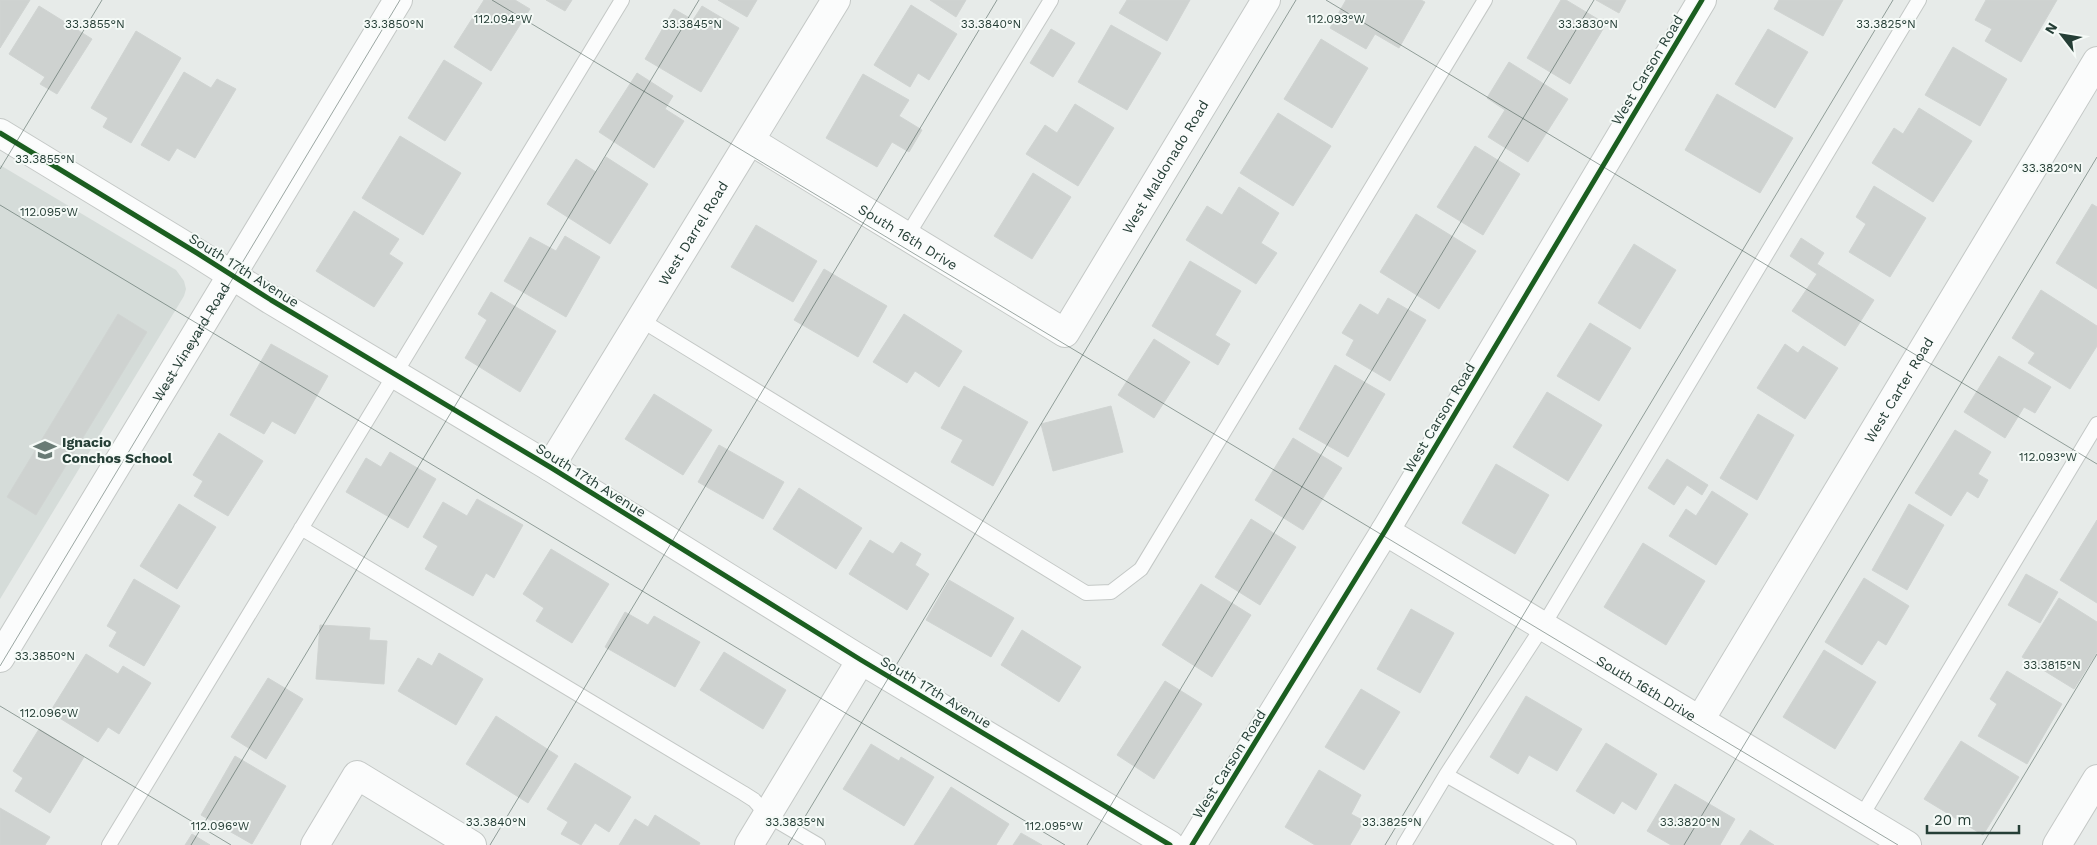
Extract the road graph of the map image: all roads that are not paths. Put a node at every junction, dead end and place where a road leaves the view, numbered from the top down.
1 (398, 0) edge
2 (622, 0) edge
3 (836, 0) edge
4 (1051, 0) edge
5 (1266, 0) edge
6 (1485, 0) edge
7 (1702, 0) edge
8 (1919, 0) edge
9 (2097, 61) edge
10 (0, 133) edge
11 (751, 141) junction
12 (907, 236) junction
13 (230, 276) junction
14 (641, 320) junction
15 (1065, 333) joint
16 (394, 375) junction
17 (2097, 424) edge
18 (550, 468) junction
19 (301, 528) junction
20 (1385, 531) junction
21 (1542, 626) junction
22 (0, 658) edge
23 (862, 660) junction
24 (1700, 720) junction
25 (1446, 775) junction
26 (2097, 779) edge
27 (767, 815) junction
28 (1861, 817) junction
29 (109, 845) edge
30 (315, 845) edge
31 (472, 845) edge
32 (748, 845) edge
33 (818, 845) edge
34 (1170, 845) edge
35 (1192, 845) edge
36 (1404, 845) edge
37 (1569, 845) edge
38 (1907, 845) edge
39 (2057, 845) edge

1 - 13 street, West Vineyard Road
2 - 16 lane
3 - 11 street, West Darrel Road
4 - 12 lane
5 - 15 street, West Maldonado Road
6 - 14 lane
7 - 20 street, West Carson Road
8 - 21 lane
9 - 24 street, West Carter Road
10 - 13 street, South 17th Avenue
11 - 12 street, South 16th Drive
11 - 14 street, West Darrel Road
12 - 15 street, South 16th Drive
13 - 16 street, South 17th Avenue
13 - 22 street, West Vineyard Road
14 - 18 street, West Darrel Road
16 - 18 street, South 17th Avenue
16 - 19 lane
17 - 28 lane
18 - 23 street, South 17th Avenue
19 - 27 lane
19 - 29 lane
20 - 21 street, South 16th Drive
20 - 35 street, West Carson Road
21 - 24 street, South 16th Drive
21 - 25 lane
23 - 27 street
23 - 34 street, South 17th Avenue
24 - 28 street, South 16th Drive
25 - 36 lane
25 - 37 lane
26 - 39 street
27 - 32 street
27 - 33 lane
28 - 38 street, South 16th Drive
30 - 31 street

